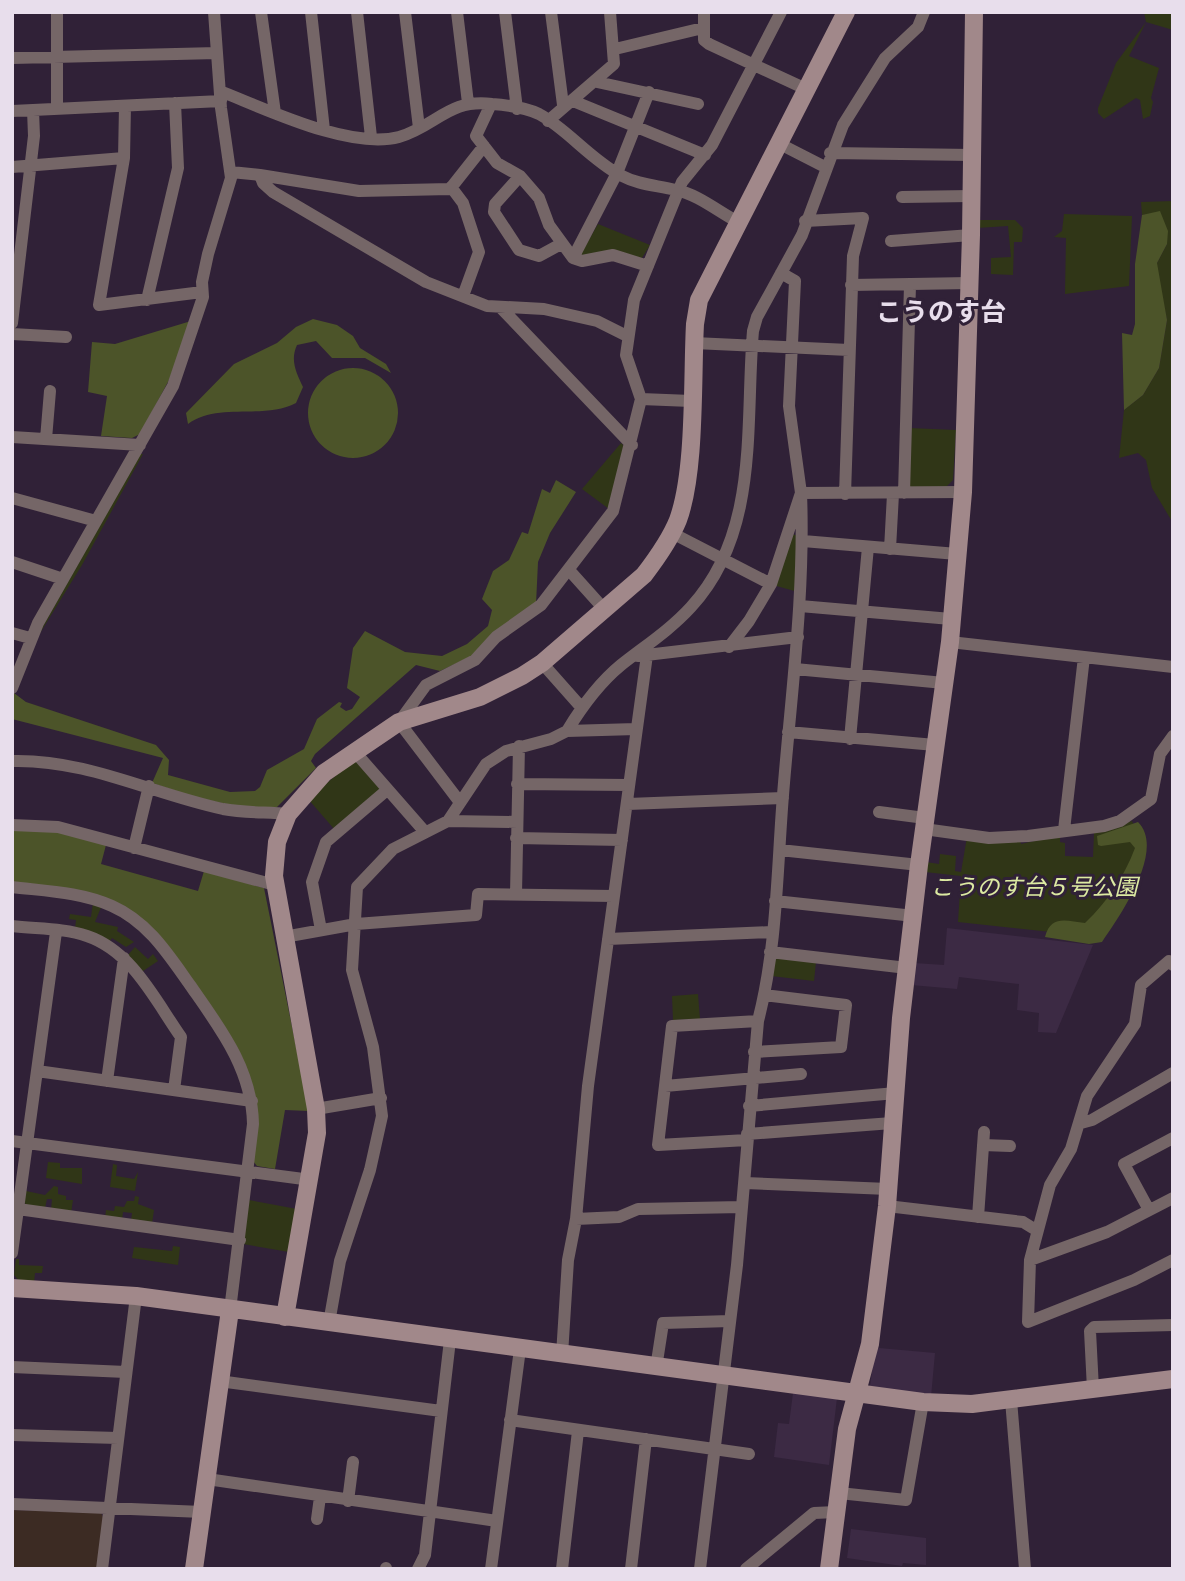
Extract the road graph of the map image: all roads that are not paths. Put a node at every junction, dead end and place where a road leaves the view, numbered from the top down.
1 (57, 12) edge
2 (214, 12) edge
3 (261, 12) edge
4 (310, 12) edge
5 (356, 12) edge
6 (405, 12) edge
7 (457, 12) edge
8 (505, 12) edge
9 (551, 12) edge
10 (610, 12) edge
11 (704, 12) edge
12 (780, 12) edge
13 (846, 12) edge
14 (924, 12) edge
15 (974, 12) edge
16 (703, 28) junction
17 (615, 49) junction
18 (217, 53) junction
19 (57, 57) junction
20 (12, 58) edge
21 (754, 62) junction
22 (597, 82) junction
23 (806, 89) junction
24 (649, 92) junction
25 (220, 96) junction
26 (175, 103) junction
27 (468, 103) junction
28 (568, 103) junction
29 (491, 104) junction
30 (698, 104) dead end
31 (125, 106) junction
32 (57, 109) junction
33 (517, 109) junction
34 (33, 110) junction
35 (12, 111) edge
36 (275, 113) junction
37 (548, 121) junction
38 (636, 126) junction
39 (419, 128) junction
40 (324, 130) junction
41 (371, 137) junction
42 (778, 144) junction
43 (484, 146) junction
44 (830, 153) junction
45 (705, 155) junction
46 (972, 155) junction
47 (124, 158) junction
48 (31, 163) junction
49 (12, 167) edge
50 (825, 167) junction
51 (231, 172) junction
52 (617, 173) junction
53 (260, 175) junction
54 (520, 176) junction
55 (451, 187) junction
56 (678, 190) junction
57 (971, 195) junction
58 (902, 197) dead end
59 (806, 221) junction
60 (738, 222) junction
61 (971, 235) junction
62 (891, 241) dead end
63 (561, 244) junction
64 (573, 258) junction
65 (648, 266) junction
66 (781, 273) junction
67 (970, 283) junction
68 (851, 285) junction
69 (910, 285) junction
70 (202, 292) junction
71 (463, 296) junction
72 (147, 300) junction
73 (502, 309) junction
74 (12, 323) edge
75 (12, 334) edge
76 (627, 336) junction
77 (66, 337) dead end
78 (694, 343) junction
79 (752, 346) junction
80 (792, 347) junction
81 (849, 350) junction
82 (50, 391) dead end
83 (641, 399) junction
84 (691, 401) junction
85 (12, 437) edge
86 (46, 439) junction
87 (140, 445) junction
88 (632, 446) junction
89 (963, 492) junction
90 (801, 493) junction
91 (899, 493) junction
92 (845, 494) junction
93 (12, 498) edge
94 (96, 521) junction
95 (672, 533) junction
96 (803, 541) junction
97 (868, 547) junction
98 (890, 549) junction
99 (957, 554) junction
100 (724, 560) junction
101 (12, 562) edge
102 (569, 569) junction
103 (63, 579) junction
104 (771, 584) junction
105 (800, 606) junction
106 (604, 609) junction
107 (861, 610) junction
108 (951, 619) junction
109 (12, 633) edge
110 (798, 636) junction
111 (30, 638) junction
112 (950, 642) junction
113 (729, 647) junction
114 (641, 656) junction
115 (1084, 657) junction
116 (542, 663) junction
117 (1173, 667) edge
118 (795, 668) junction
119 (856, 674) junction
120 (944, 683) junction
121 (12, 688) edge
122 (581, 707) junction
123 (399, 722) junction
124 (636, 729) junction
125 (567, 731) junction
126 (788, 732) junction
127 (1173, 736) edge
128 (850, 739) junction
129 (935, 745) junction
130 (519, 746) junction
131 (355, 752) junction
132 (12, 761) edge
133 (517, 784) junction
134 (629, 785) junction
135 (149, 786) junction
136 (387, 790) junction
137 (783, 798) junction
138 (459, 801) junction
139 (628, 804) junction
140 (879, 812) dead end
141 (288, 814) junction
142 (448, 821) junction
143 (517, 822) junction
144 (924, 823) junction
145 (12, 825) edge
146 (1064, 830) junction
147 (425, 832) junction
148 (516, 838) junction
149 (622, 840) junction
150 (134, 848) junction
151 (780, 850) junction
152 (919, 865) junction
153 (275, 885) junction
154 (12, 887) edge
155 (516, 894) junction
156 (614, 896) junction
157 (775, 901) junction
158 (914, 916) junction
159 (356, 924) junction
160 (12, 926) edge
161 (321, 930) junction
162 (56, 932) junction
163 (771, 932) junction
164 (284, 937) junction
165 (608, 939) junction
166 (770, 952) junction
167 (124, 958) junction
168 (1173, 965) edge
169 (907, 968) junction
170 (764, 995) junction
171 (758, 1021) junction
172 (754, 1052) junction
173 (37, 1071) junction
174 (801, 1074) dead end
175 (1170, 1079) edge
176 (752, 1080) junction
177 (107, 1081) junction
178 (665, 1086) junction
179 (174, 1090) junction
180 (896, 1093) junction
181 (381, 1098) junction
182 (252, 1101) junction
183 (750, 1106) junction
184 (316, 1109) junction
185 (892, 1122) junction
186 (1081, 1123) junction
187 (747, 1137) junction
188 (1173, 1138) edge
189 (12, 1141) edge
190 (28, 1141) junction
191 (1010, 1146) dead end
192 (249, 1171) junction
193 (311, 1180) junction
194 (745, 1183) junction
195 (888, 1198) junction
196 (1173, 1198) edge
197 (742, 1206) junction
198 (18, 1209) junction
199 (1149, 1210) junction
200 (978, 1217) junction
201 (576, 1219) junction
202 (1036, 1230) junction
203 (240, 1240) junction
204 (12, 1252) edge
205 (1030, 1260) junction
206 (1173, 1260) edge
207 (12, 1288) edge
208 (136, 1296) junction
209 (230, 1310) junction
210 (285, 1317) junction
211 (730, 1321) junction
212 (329, 1323) junction
213 (1173, 1325) edge
214 (450, 1340) junction
215 (520, 1349) junction
216 (562, 1355) junction
217 (12, 1367) edge
218 (656, 1368) junction
219 (126, 1372) junction
220 (724, 1376) junction
221 (1173, 1379) edge
222 (219, 1381) junction
223 (1093, 1389) junction
224 (856, 1395) junction
225 (1011, 1400) junction
226 (923, 1402) junction
227 (441, 1411) junction
228 (510, 1420) junction
229 (578, 1431) junction
230 (12, 1435) edge
231 (118, 1438) junction
232 (646, 1439) junction
233 (714, 1449) junction
234 (749, 1454) dead end
235 (354, 1462) dead end
236 (207, 1479) junction
237 (839, 1493) junction
238 (320, 1497) junction
239 (348, 1500) junction
240 (12, 1504) edge
241 (110, 1508) junction
242 (202, 1512) junction
243 (429, 1512) junction
244 (836, 1512) junction
245 (317, 1519) dead end
246 (497, 1521) junction
247 (102, 1569) edge
248 (194, 1569) edge
249 (418, 1569) edge
250 (491, 1569) edge
251 (562, 1569) edge
252 (631, 1569) edge
253 (700, 1569) edge
254 (746, 1569) edge
255 (829, 1569) edge
256 (1025, 1569) edge

1 - 19 street
2 - 18 street
3 - 36 street
4 - 40 street
5 - 41 street
6 - 39 street
7 - 27 street
8 - 33 street
9 - 28 street
10 - 17 street
11 - 16 street
12 - 21 street
13 - 23 street
14 - 44 street
15 - 46 street
16 - 17 street
16 - 21 street
17 - 22 street
18 - 19 street
18 - 25 street
19 - 20 street
19 - 32 street
21 - 23 street
21 - 45 street
22 - 24 street
22 - 28 street
23 - 42 street
24 - 30 street
24 - 38 street
25 - 26 street
25 - 36 street
25 - 51 street
26 - 31 street
26 - 72 street
27 - 29 street
27 - 39 street
28 - 37 street
28 - 38 street
29 - 33 street
29 - 43 street
31 - 32 street
31 - 47 street
32 - 34 street
33 - 37 street
34 - 35 street
34 - 48 street
36 - 40 street
37 - 52 street
38 - 45 street
38 - 52 street
39 - 41 street
40 - 41 street
42 - 50 street
42 - 60 street
43 - 54 street
43 - 55 street
44 - 46 street
44 - 50 street
45 - 56 street
46 - 57 street
47 - 48 street
47 - 72 street
48 - 49 street
48 - 74 street
50 - 59 street
51 - 53 street
51 - 70 street
52 - 56 street
52 - 64 street
53 - 55 street
53 - 71 street
54 - 63 street
54 - 63 street
55 - 71 street
56 - 60 street
56 - 65 street
57 - 58 street
57 - 61 street
59 - 66 street
59 - 68 street
60 - 78 street
61 - 62 street
61 - 67 street
63 - 64 street
64 - 65 street
65 - 76 street
66 - 79 street
66 - 80 street
67 - 69 street
67 - 89 street
68 - 69 street
68 - 81 street
69 - 91 street
70 - 72 street
70 - 87 street
71 - 73 street
73 - 76 street
73 - 88 street
75 - 77 street
76 - 83 street
78 - 79 street
78 - 84 street
79 - 80 street
79 - 100 street
80 - 81 street
80 - 90 street
81 - 92 street
82 - 86 street
83 - 84 street
83 - 88 street
84 - 95 street
85 - 86 street
86 - 87 street
87 - 94 street
88 - 102 street
89 - 91 street
89 - 99 street
90 - 92 street
90 - 96 street
90 - 104 street
91 - 92 street
91 - 98 street
93 - 94 street
94 - 103 street
95 - 100 street
95 - 106 street
96 - 97 street
96 - 105 street
97 - 98 street
97 - 107 street
98 - 99 street
99 - 108 street
100 - 104 street
100 - 114 street
101 - 103 street
102 - 106 street
102 - 123 street
103 - 111 street
104 - 113 street
105 - 107 street
105 - 110 street
106 - 116 street
107 - 108 street
107 - 119 street
108 - 112 street
109 - 111 street
110 - 113 street
110 - 118 street
111 - 121 street
112 - 115 street
112 - 120 street
113 - 114 street
114 - 122 street
114 - 124 street
115 - 117 street
115 - 146 street
116 - 122 street
116 - 123 street
118 - 119 street
118 - 126 street
119 - 120 street
119 - 128 street
120 - 129 street
122 - 125 street
123 - 131 street
123 - 138 street
124 - 125 street
124 - 134 street
125 - 130 street
126 - 128 street
126 - 137 street
127 - 146 street
128 - 129 street
129 - 144 street
130 - 133 street
130 - 138 street
131 - 136 street
131 - 141 street
132 - 135 street
133 - 134 street
133 - 143 street
134 - 139 street
135 - 141 street
135 - 150 street
136 - 147 street
136 - 161 street
137 - 139 street
137 - 151 street
138 - 142 street
139 - 149 street
140 - 144 street
141 - 153 street
142 - 143 street
142 - 147 street
143 - 148 street
144 - 146 street
144 - 152 street
145 - 150 street
147 - 159 street
148 - 149 street
148 - 155 street
149 - 156 street
150 - 153 street
151 - 152 street
151 - 157 street
152 - 158 street
153 - 164 street
154 - 182 street
155 - 156 street
155 - 159 street
156 - 165 street
157 - 158 street
157 - 163 street
158 - 169 street
159 - 161 street
159 - 181 street
160 - 162 street
161 - 164 street
162 - 167 street
162 - 173 street
163 - 165 street
163 - 166 street
164 - 184 street
165 - 201 street
166 - 169 street
166 - 170 street
167 - 177 street
167 - 179 street
168 - 186 street
169 - 180 street
170 - 171 street
170 - 172 street
171 - 172 street
171 - 178 street
172 - 176 street
173 - 177 street
173 - 190 street
174 - 176 street
175 - 186 street
176 - 178 street
176 - 183 street
177 - 179 street
178 - 187 street
179 - 182 street
180 - 183 street
180 - 185 street
181 - 184 street
181 - 212 street
182 - 192 street
183 - 187 street
184 - 193 street
185 - 187 street
185 - 195 street
186 - 202 street
187 - 194 street
188 - 199 street
189 - 190 street
190 - 192 street
190 - 198 street
191 - 200 street
192 - 193 street
192 - 203 street
193 - 210 street
194 - 195 street
194 - 197 street
195 - 200 street
195 - 224 street
196 - 199 street
197 - 201 street
197 - 211 street
198 - 203 street
198 - 204 street
199 - 205 street
200 - 202 street
201 - 216 street
202 - 205 street
203 - 209 street
205 - 206 street
207 - 208 street
208 - 209 street
208 - 219 street
209 - 210 street
209 - 222 street
210 - 212 street
211 - 218 street
211 - 220 street
212 - 214 street
213 - 223 street
214 - 215 street
214 - 227 street
215 - 216 street
215 - 228 street
216 - 218 street
217 - 219 street
218 - 220 street
219 - 231 street
220 - 224 street
220 - 233 street
221 - 223 street
222 - 227 street
222 - 236 street
223 - 225 street
224 - 226 street
224 - 237 street
225 - 226 street
225 - 256 street
226 - 237 street
227 - 243 street
228 - 229 street
228 - 246 street
229 - 232 street
229 - 251 street
230 - 231 street
231 - 241 street
232 - 233 street
232 - 252 street
233 - 234 street
233 - 253 street
235 - 239 street
236 - 238 street
236 - 242 street
237 - 244 street
238 - 239 street
238 - 245 street
239 - 243 street
240 - 241 street
241 - 242 street
241 - 247 street
242 - 248 street
243 - 246 street
243 - 249 street
244 - 254 street
244 - 255 street
246 - 250 street

